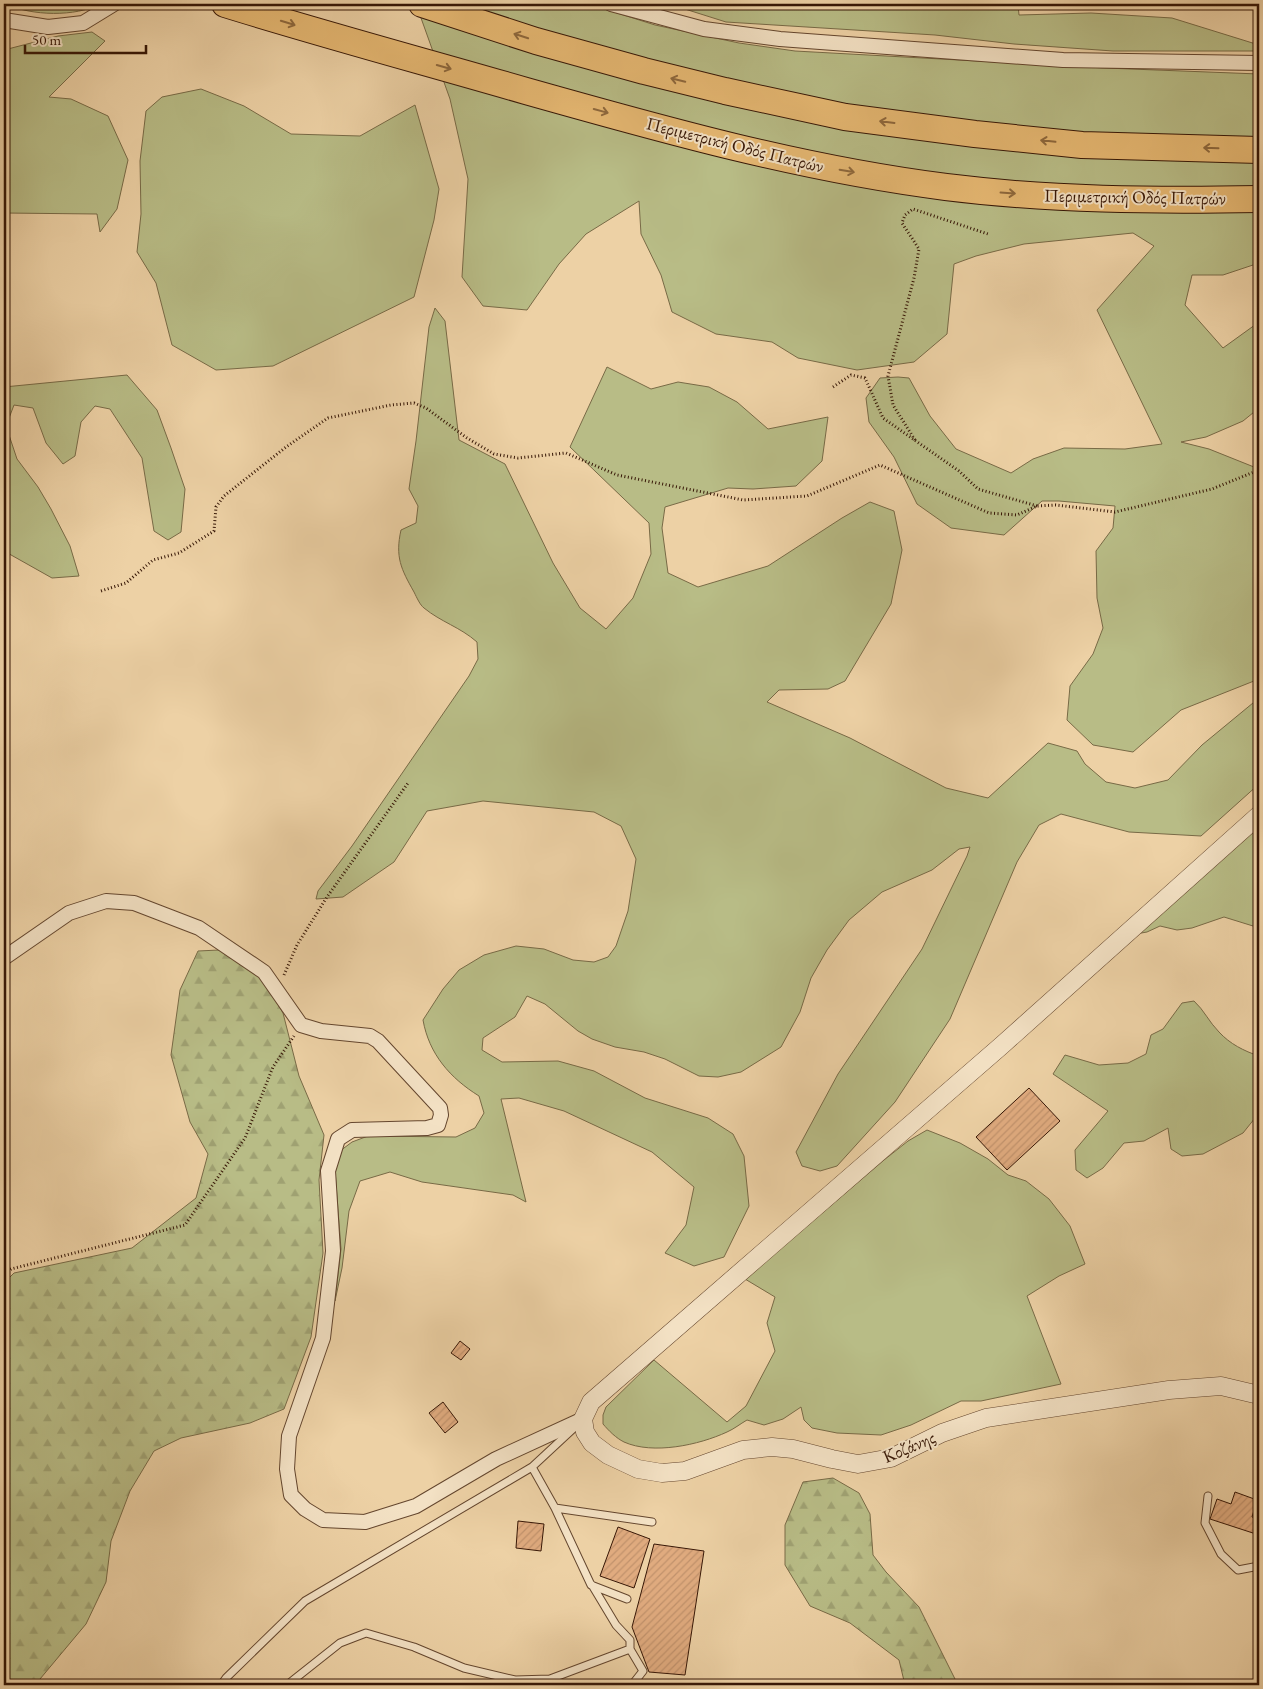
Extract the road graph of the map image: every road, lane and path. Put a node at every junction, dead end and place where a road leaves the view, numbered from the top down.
1 (114, 4) edge
2 (224, 4) edge
3 (422, 4) edge
4 (611, 4) edge
5 (4, 20) edge
6 (1259, 63) edge
7 (1259, 150) edge
8 (1259, 199) edge
9 (988, 234) dead end
10 (833, 387) dead end
11 (915, 440) junction
12 (1259, 470) edge
13 (1037, 506) junction
14 (101, 590) dead end
15 (408, 783) dead end
16 (1259, 815) edge
17 (4, 958) edge
18 (278, 991) junction
19 (301, 1025) junction
20 (4, 1278) edge
21 (1259, 1395) edge
22 (582, 1419) junction
23 (532, 1468) junction
24 (1208, 1496) dead end
25 (555, 1508) junction
26 (652, 1522) dead end
27 (1259, 1566) edge
28 (591, 1585) junction
29 (627, 1598) dead end
30 (630, 1649) junction
31 (221, 1685) edge
32 (287, 1685) edge
33 (632, 1685) edge

1 - 5 street
2 -> 8 highway, Περιμετρική Οδός Πατρών
7 -> 3 highway
4 - 6 street
9 - 11 path
10 - 11 path
11 - 13 path
12 - 13 path
13 - 14 path
15 - 18 path
16 - 22 street
17 - 18 street
18 - 19 street
19 - 20 path
19 - 22 street
21 - 22 street, Κοζάνης
22 - 23 lane
23 - 25 lane
23 - 31 lane
24 - 27 lane
25 - 26 lane
25 - 28 lane
28 - 29 lane
28 - 30 lane
30 - 32 lane
30 - 33 lane

